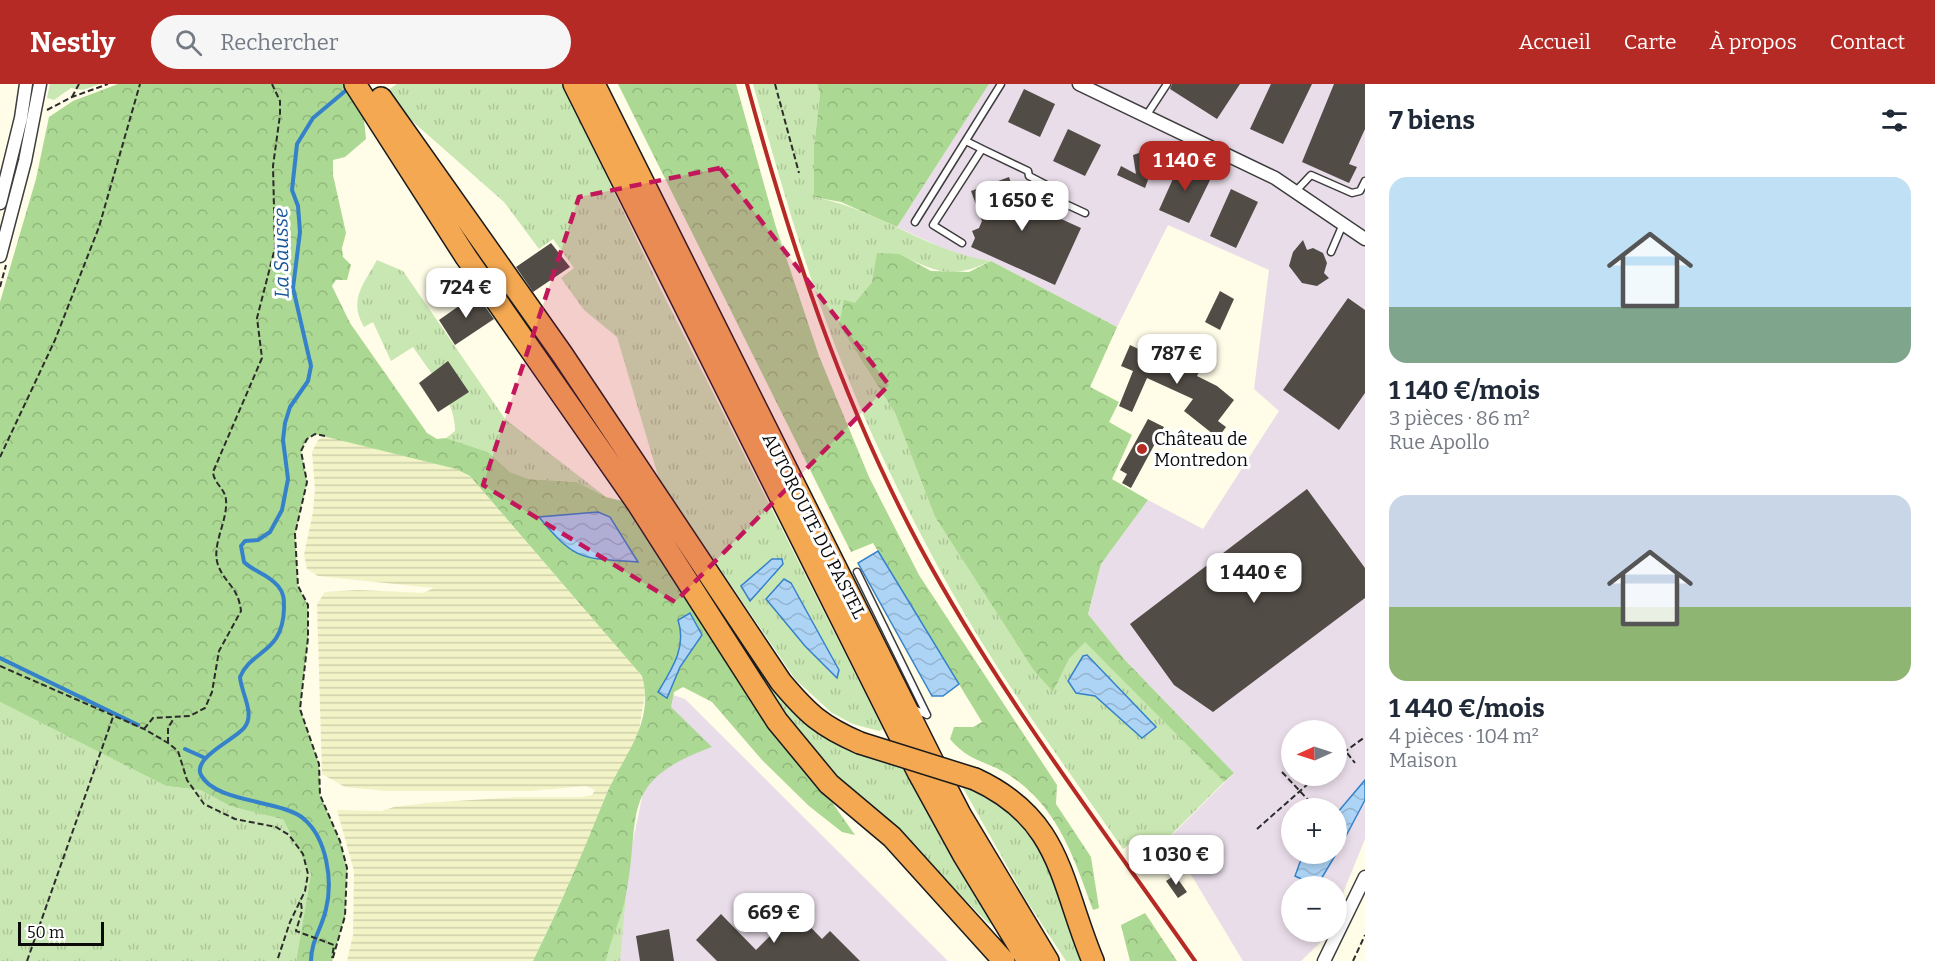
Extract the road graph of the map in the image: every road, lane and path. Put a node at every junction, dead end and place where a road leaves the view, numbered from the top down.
1 (26, 84) edge
2 (40, 84) edge
3 (79, 84) edge
4 (108, 84) edge
5 (140, 84) edge
6 (272, 84) edge
7 (355, 84) edge
8 (371, 84) edge
9 (574, 84) edge
10 (594, 84) edge
11 (775, 84) edge
12 (1001, 84) edge
13 (1079, 84) edge
14 (1167, 84) edge
15 (72, 97) junction
16 (379, 107) junction
17 (45, 111) dead end
18 (1146, 116) junction
19 (966, 141) junction
20 (982, 149) junction
21 (799, 173) dead end
22 (1365, 181) edge
23 (1296, 191) junction
24 (0, 203) edge
25 (1085, 213) dead end
26 (915, 222) dead end
27 (1343, 224) junction
28 (1364, 236) edge
29 (962, 243) dead end
30 (1331, 252) dead end
31 (0, 256) edge
32 (326, 436) dead end
33 (0, 457) edge
34 (857, 572) dead end
35 (0, 666) edge
36 (904, 704) junction
37 (113, 716) junction
38 (175, 717) junction
39 (144, 729) junction
40 (1365, 737) edge
41 (168, 743) junction
42 (1347, 749) edge
43 (1347, 753) edge
44 (1355, 763) dead end
45 (1295, 786) edge
46 (1306, 786) edge
47 (1300, 791) junction
48 (1306, 798) edge
49 (1257, 829) dead end
50 (1365, 877) edge
51 (301, 903) junction
52 (1365, 935) edge
53 (27, 961) edge
54 (277, 961) edge
55 (332, 961) edge
56 (1004, 961) edge
57 (1028, 961) edge
58 (1048, 961) edge
59 (1094, 961) edge
60 (1324, 961) edge
61 (1353, 961) edge

1 - 24 street
2 - 31 street
3 - 15 path
4 - 15 path
5 - 33 path
6 - 38 path
7 - 16 highway
8 - 16 highway
9 - 57 highway, AUTOROUTE DU PASTEL
10 - 36 highway, AUTOROUTE DU PASTEL
11 - 21 path
12 - 19 lane
13 - 18 street
14 - 18 lane
15 - 17 path
16 - 56 highway
16 - 59 highway, bridge
18 - 23 street
19 - 20 lane
19 - 26 lane
20 - 25 lane
20 - 29 lane
22 - 23 lane
23 - 27 street
27 - 28 street
27 - 30 lane
32 - 55 path
34 - 36 lane
35 - 37 path
36 - 58 highway, AUTOROUTE DU PASTEL
37 - 39 path
37 - 53 path
38 - 39 path
38 - 41 path
39 - 41 path
40 - 42 path
41 - 51 path
43 - 44 path
45 - 47 path
46 - 47 path
47 - 48 path
47 - 49 path
50 - 60 street
51 - 54 path
51 - 55 path
52 - 61 path

